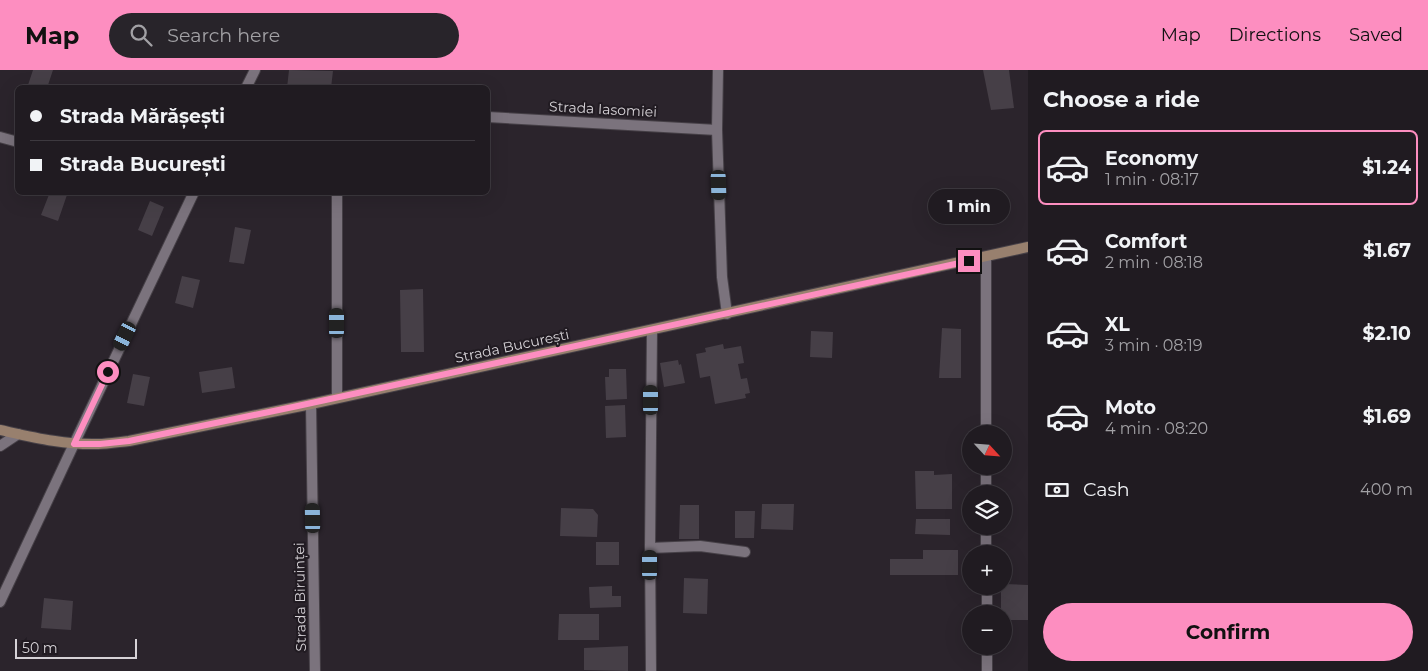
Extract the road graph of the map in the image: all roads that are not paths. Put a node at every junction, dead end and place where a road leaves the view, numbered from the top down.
1 (255, 70) edge
2 (718, 70) edge
3 (248, 85) edge
4 (490, 117) edge
5 (717, 130) junction
6 (0, 137) edge
7 (15, 141) edge
8 (193, 195) edge
9 (337, 195) edge
10 (1028, 247) edge
11 (986, 257) junction
12 (727, 314) junction
13 (652, 330) junction
14 (338, 397) junction
15 (312, 404) junction
16 (986, 425) edge
17 (0, 430) edge
18 (18, 434) junction
19 (74, 444) junction
20 (0, 446) edge
21 (650, 548) junction
22 (745, 552) dead end
23 (0, 602) edge
24 (987, 655) edge
25 (315, 671) edge
26 (651, 671) edge
27 (987, 671) edge

1 - 3 street
2 - 5 street
4 - 5 street, Strada Iasomiei
5 - 12 street
6 - 7 street
8 - 19 street
9 - 14 street
10 - 11 main road, Strada București
11 - 12 main road, Strada București
11 - 16 street
12 - 13 main road, Strada București
13 - 14 main road, Strada București
13 - 21 street
14 - 15 main road, Strada București
15 - 19 main road, Strada București
15 - 25 street, Strada Biruinței
17 - 18 main road, Strada București
18 - 19 main road, Strada București
18 - 20 street
19 - 23 street
21 - 22 street
21 - 26 street
24 - 27 street

